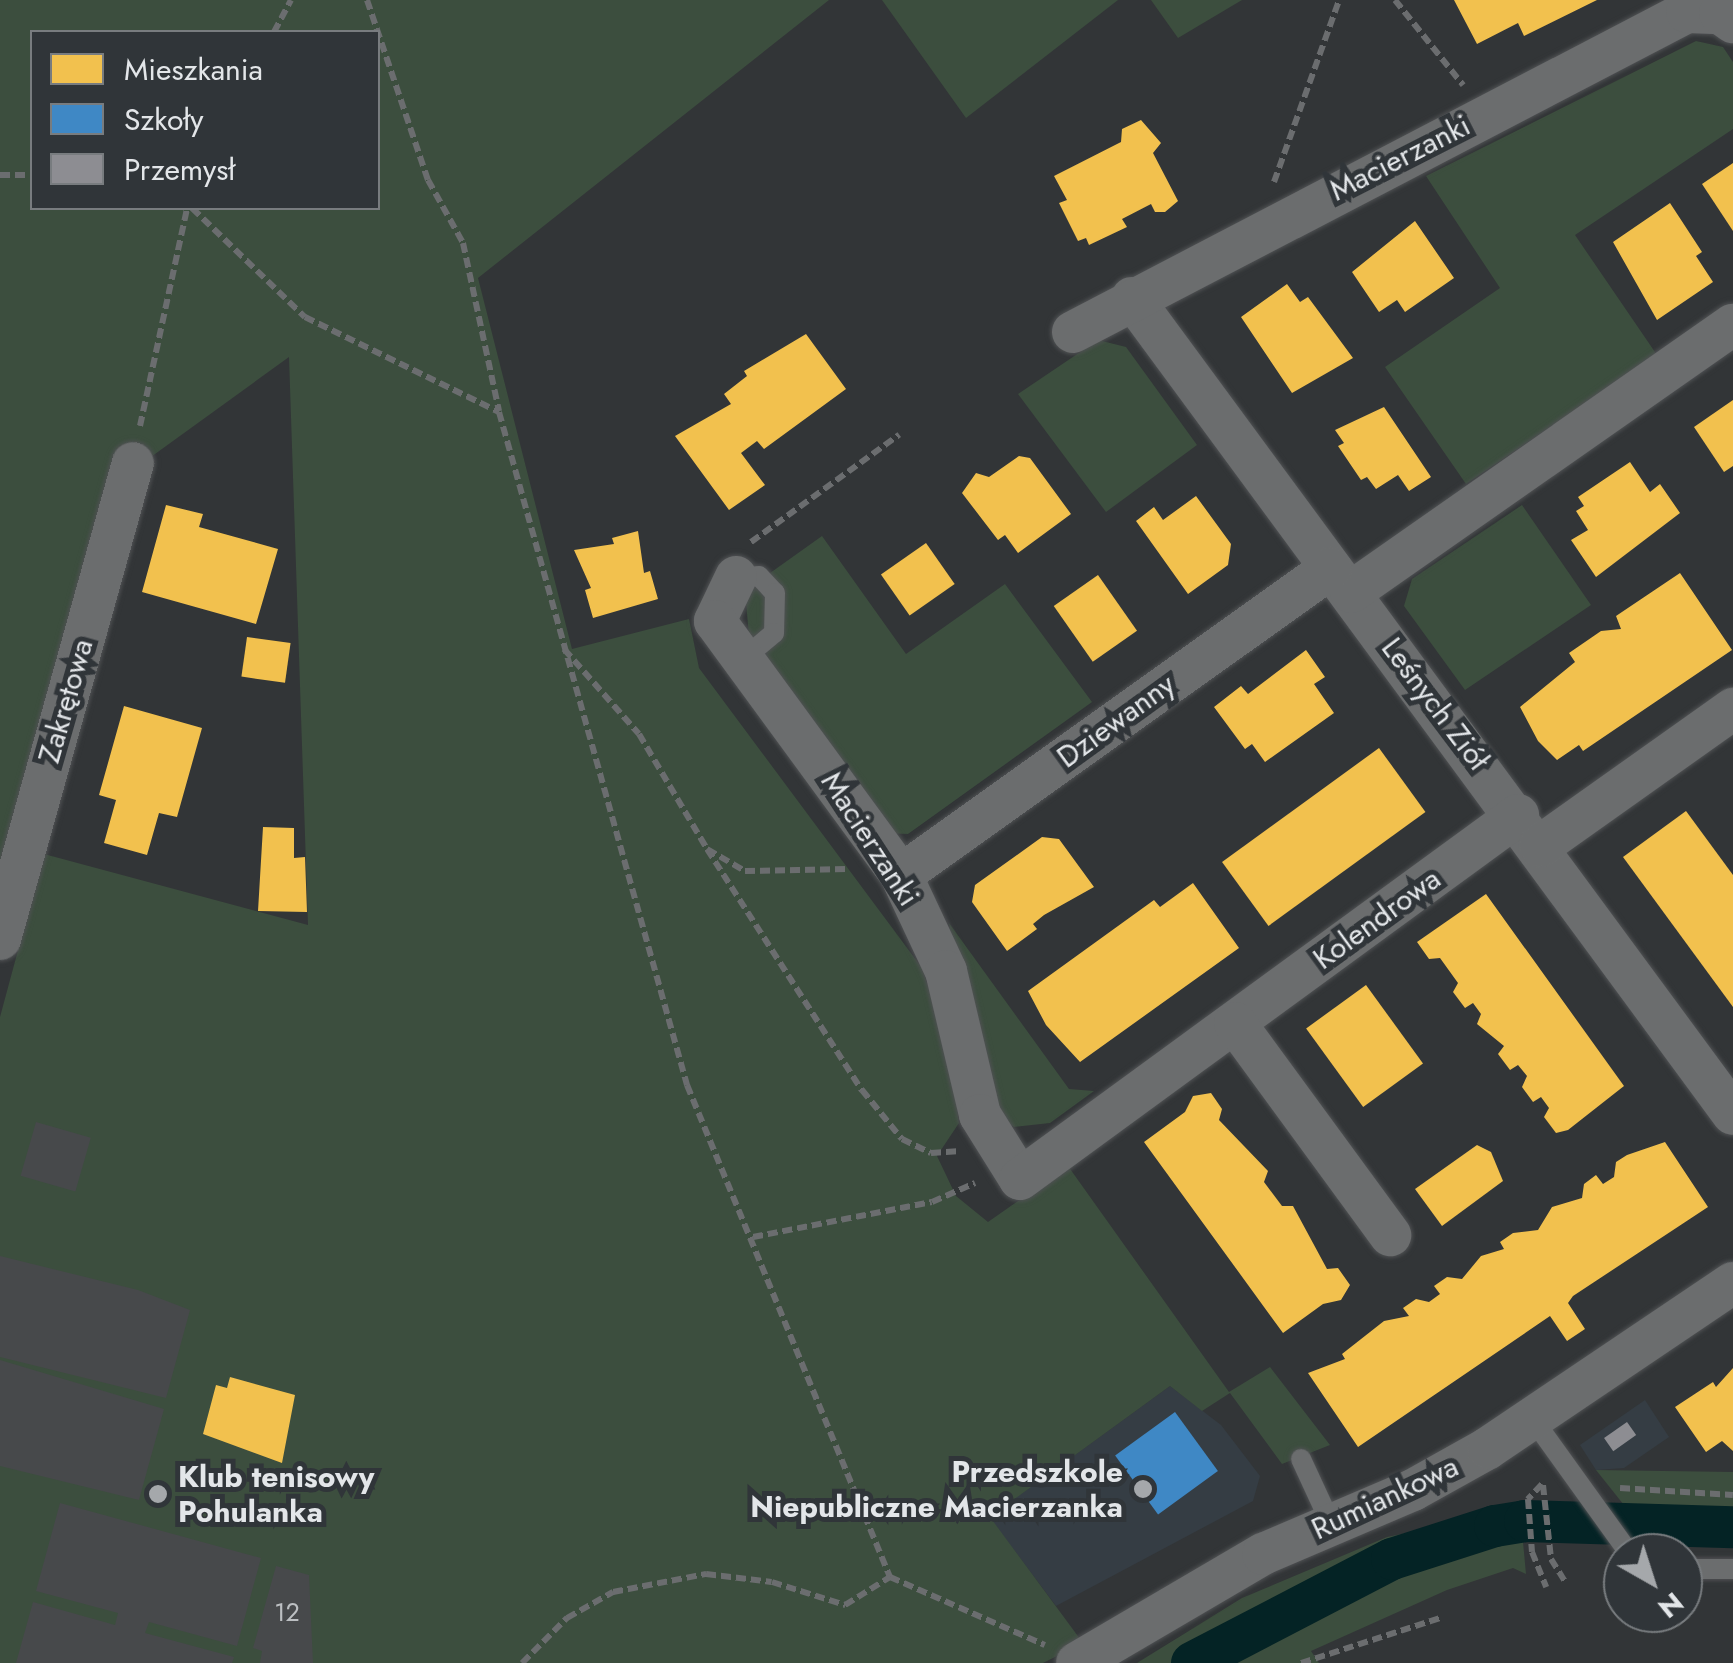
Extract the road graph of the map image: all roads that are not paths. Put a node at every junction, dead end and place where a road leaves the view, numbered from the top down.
1 (1733, 22) edge
2 (1132, 298) junction
3 (1733, 325) edge
4 (1073, 332) dead end
5 (133, 463) road end
6 (736, 577) road end
7 (1341, 580) junction
8 (1733, 710) edge
9 (1529, 831) junction
10 (900, 872) junction
11 (0, 939) edge
12 (1235, 1023) junction
13 (1733, 1114) edge
14 (1011, 1164) joint
15 (1390, 1235) dead end
16 (1733, 1284) edge
17 (1532, 1418) junction
18 (1301, 1459) dead end
19 (1331, 1524) junction
20 (1614, 1533) edge
21 (1733, 1569) edge
22 (1703, 1570) edge
23 (1079, 1662) edge

1 - 2 street, Macierzanki
2 - 4 street, Macierzanki
2 - 7 street, Leśnych Ziół
3 - 7 street, Dziewanny
5 - 11 street, Zakrętowa
6 - 10 street, Macierzanki
7 - 9 street, Leśnych Ziół
7 - 10 street, Dziewanny
8 - 9 street, Kolendrowa
9 - 12 street, Kolendrowa
9 - 13 street, Leśnych Ziół
10 - 14 street, Macierzanki
12 - 14 street, Kolendrowa
12 - 15 street
16 - 17 street, Rumiankowa
17 - 19 street, Rumiankowa
17 - 20 lane
18 - 19 lane
19 - 23 street, Rumiankowa
21 - 22 lane

